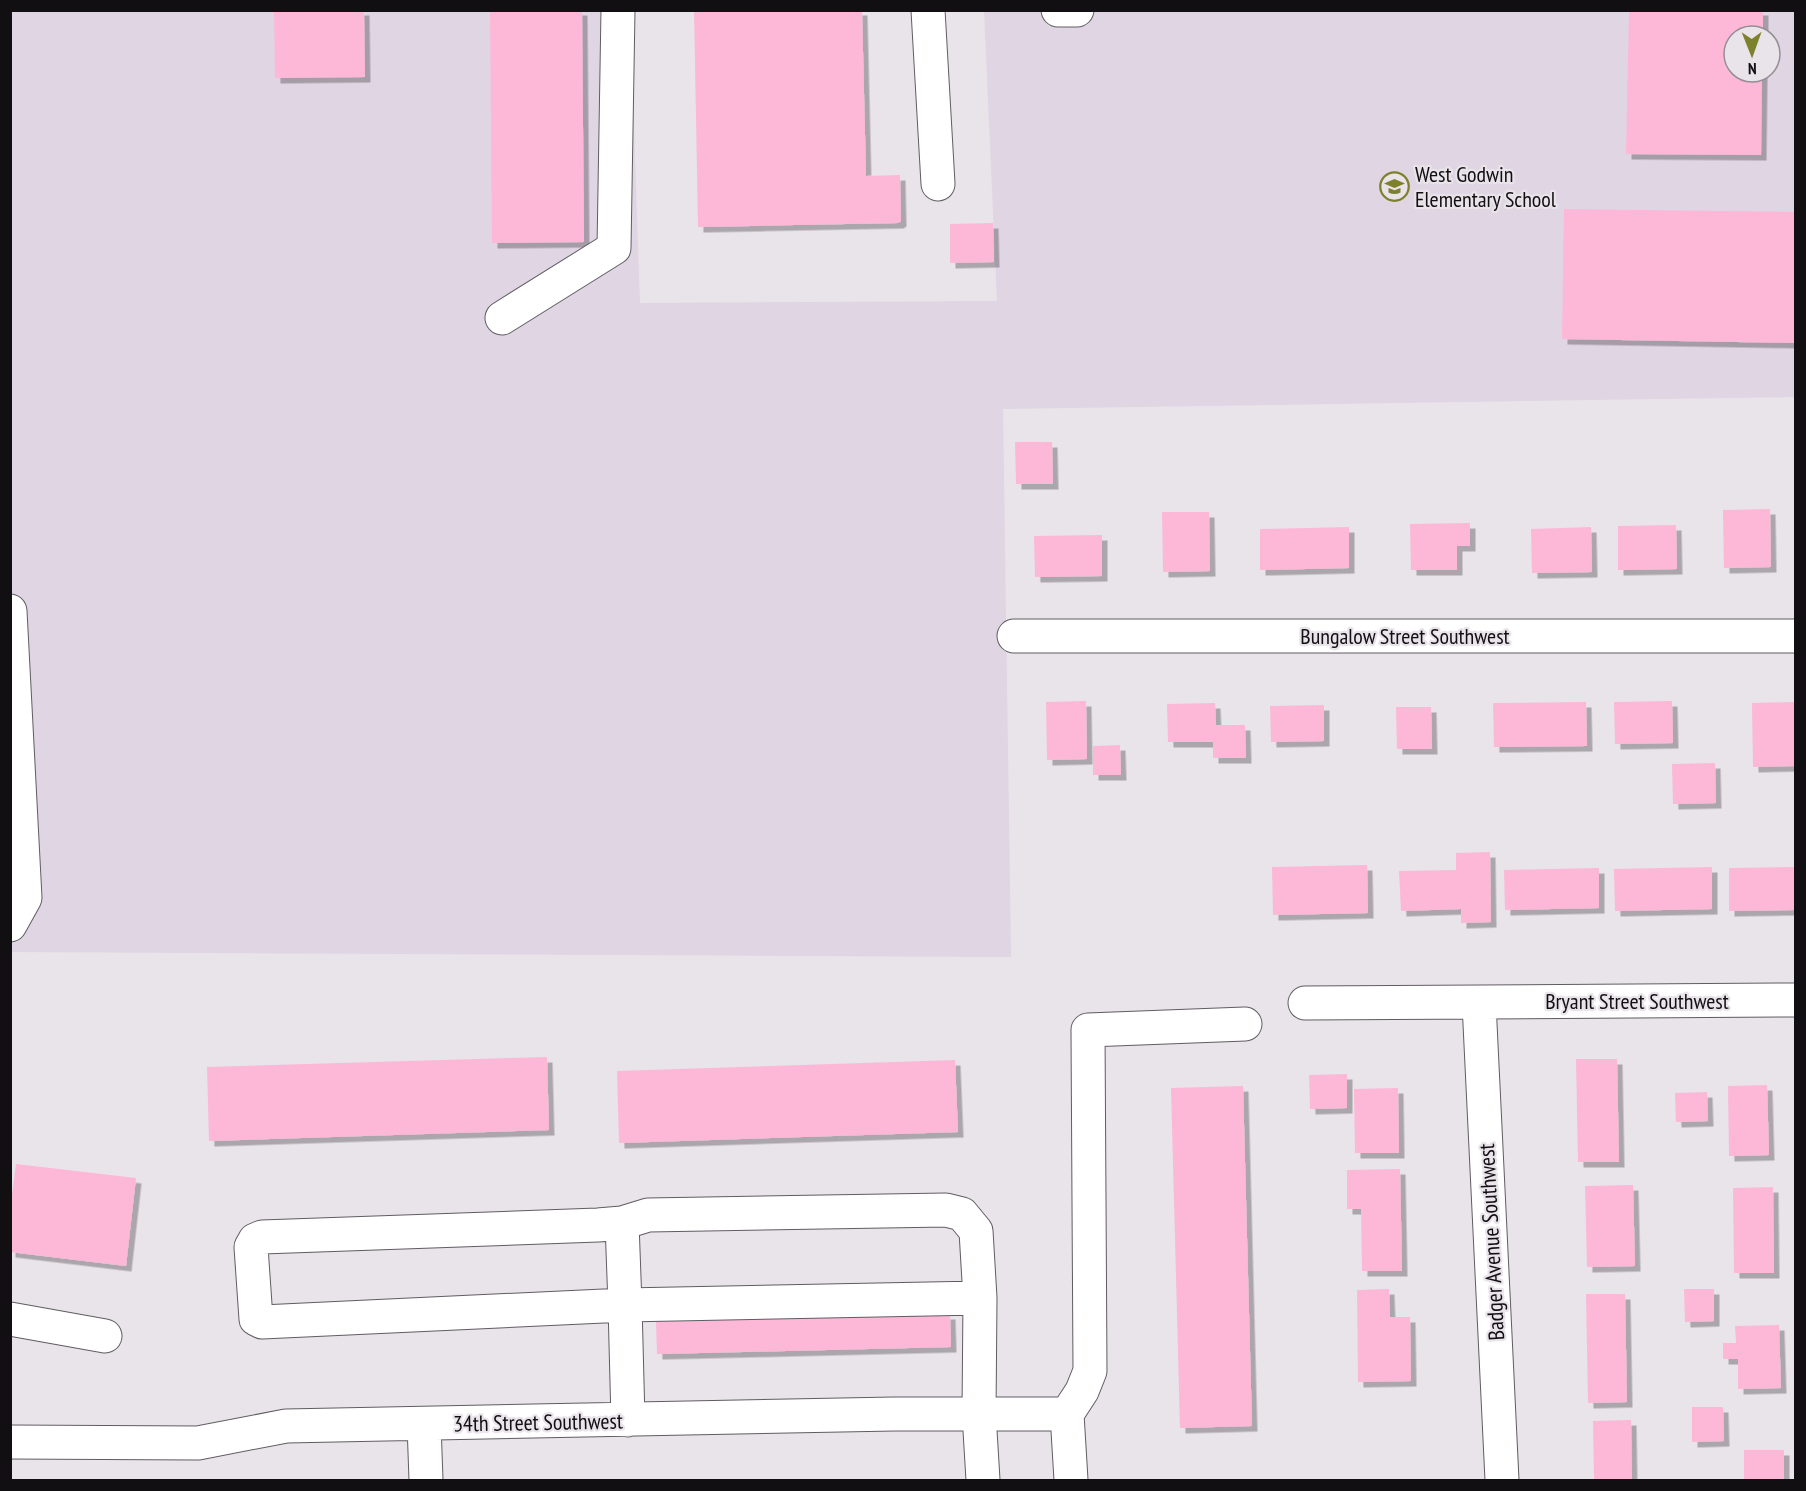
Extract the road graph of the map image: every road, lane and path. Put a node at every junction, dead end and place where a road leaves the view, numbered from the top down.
1 (618, 10) edge
2 (928, 10) edge
3 (1058, 10) edge
4 (1077, 10) edge
5 (938, 184) dead end
6 (502, 318) dead end
7 (10, 611) edge
8 (1014, 636) dead end
9 (1796, 636) edge
10 (10, 925) edge
11 (1796, 1000) edge
12 (1479, 1003) junction
13 (1305, 1004) dead end
14 (1245, 1024) dead end
15 (622, 1222) junction
16 (980, 1298) junction
17 (625, 1305) junction
18 (10, 1319) edge
19 (105, 1336) dead end
20 (979, 1414) junction
21 (1067, 1414) junction
22 (628, 1420) junction
23 (424, 1424) junction
24 (10, 1442) edge
25 (426, 1480) edge
26 (983, 1480) edge
27 (1071, 1480) edge
28 (1502, 1480) edge

1 - 6 street
2 - 5 street
3 - 4 street
7 - 10 street
8 - 9 street, Bungalow Street Southwest
11 - 12 street, Bryant Street Southwest
12 - 13 street, Bryant Street Southwest
12 - 28 street, Badger Avenue Southwest
14 - 21 street
15 - 16 street
15 - 17 street
15 - 17 street
16 - 17 street
16 - 20 street
17 - 22 street
18 - 19 street
20 - 21 street, 34th Street Southwest
20 - 22 street, 34th Street Southwest
20 - 26 street
21 - 27 street
22 - 23 street, 34th Street Southwest
23 - 24 street, 34th Street Southwest
23 - 25 street

